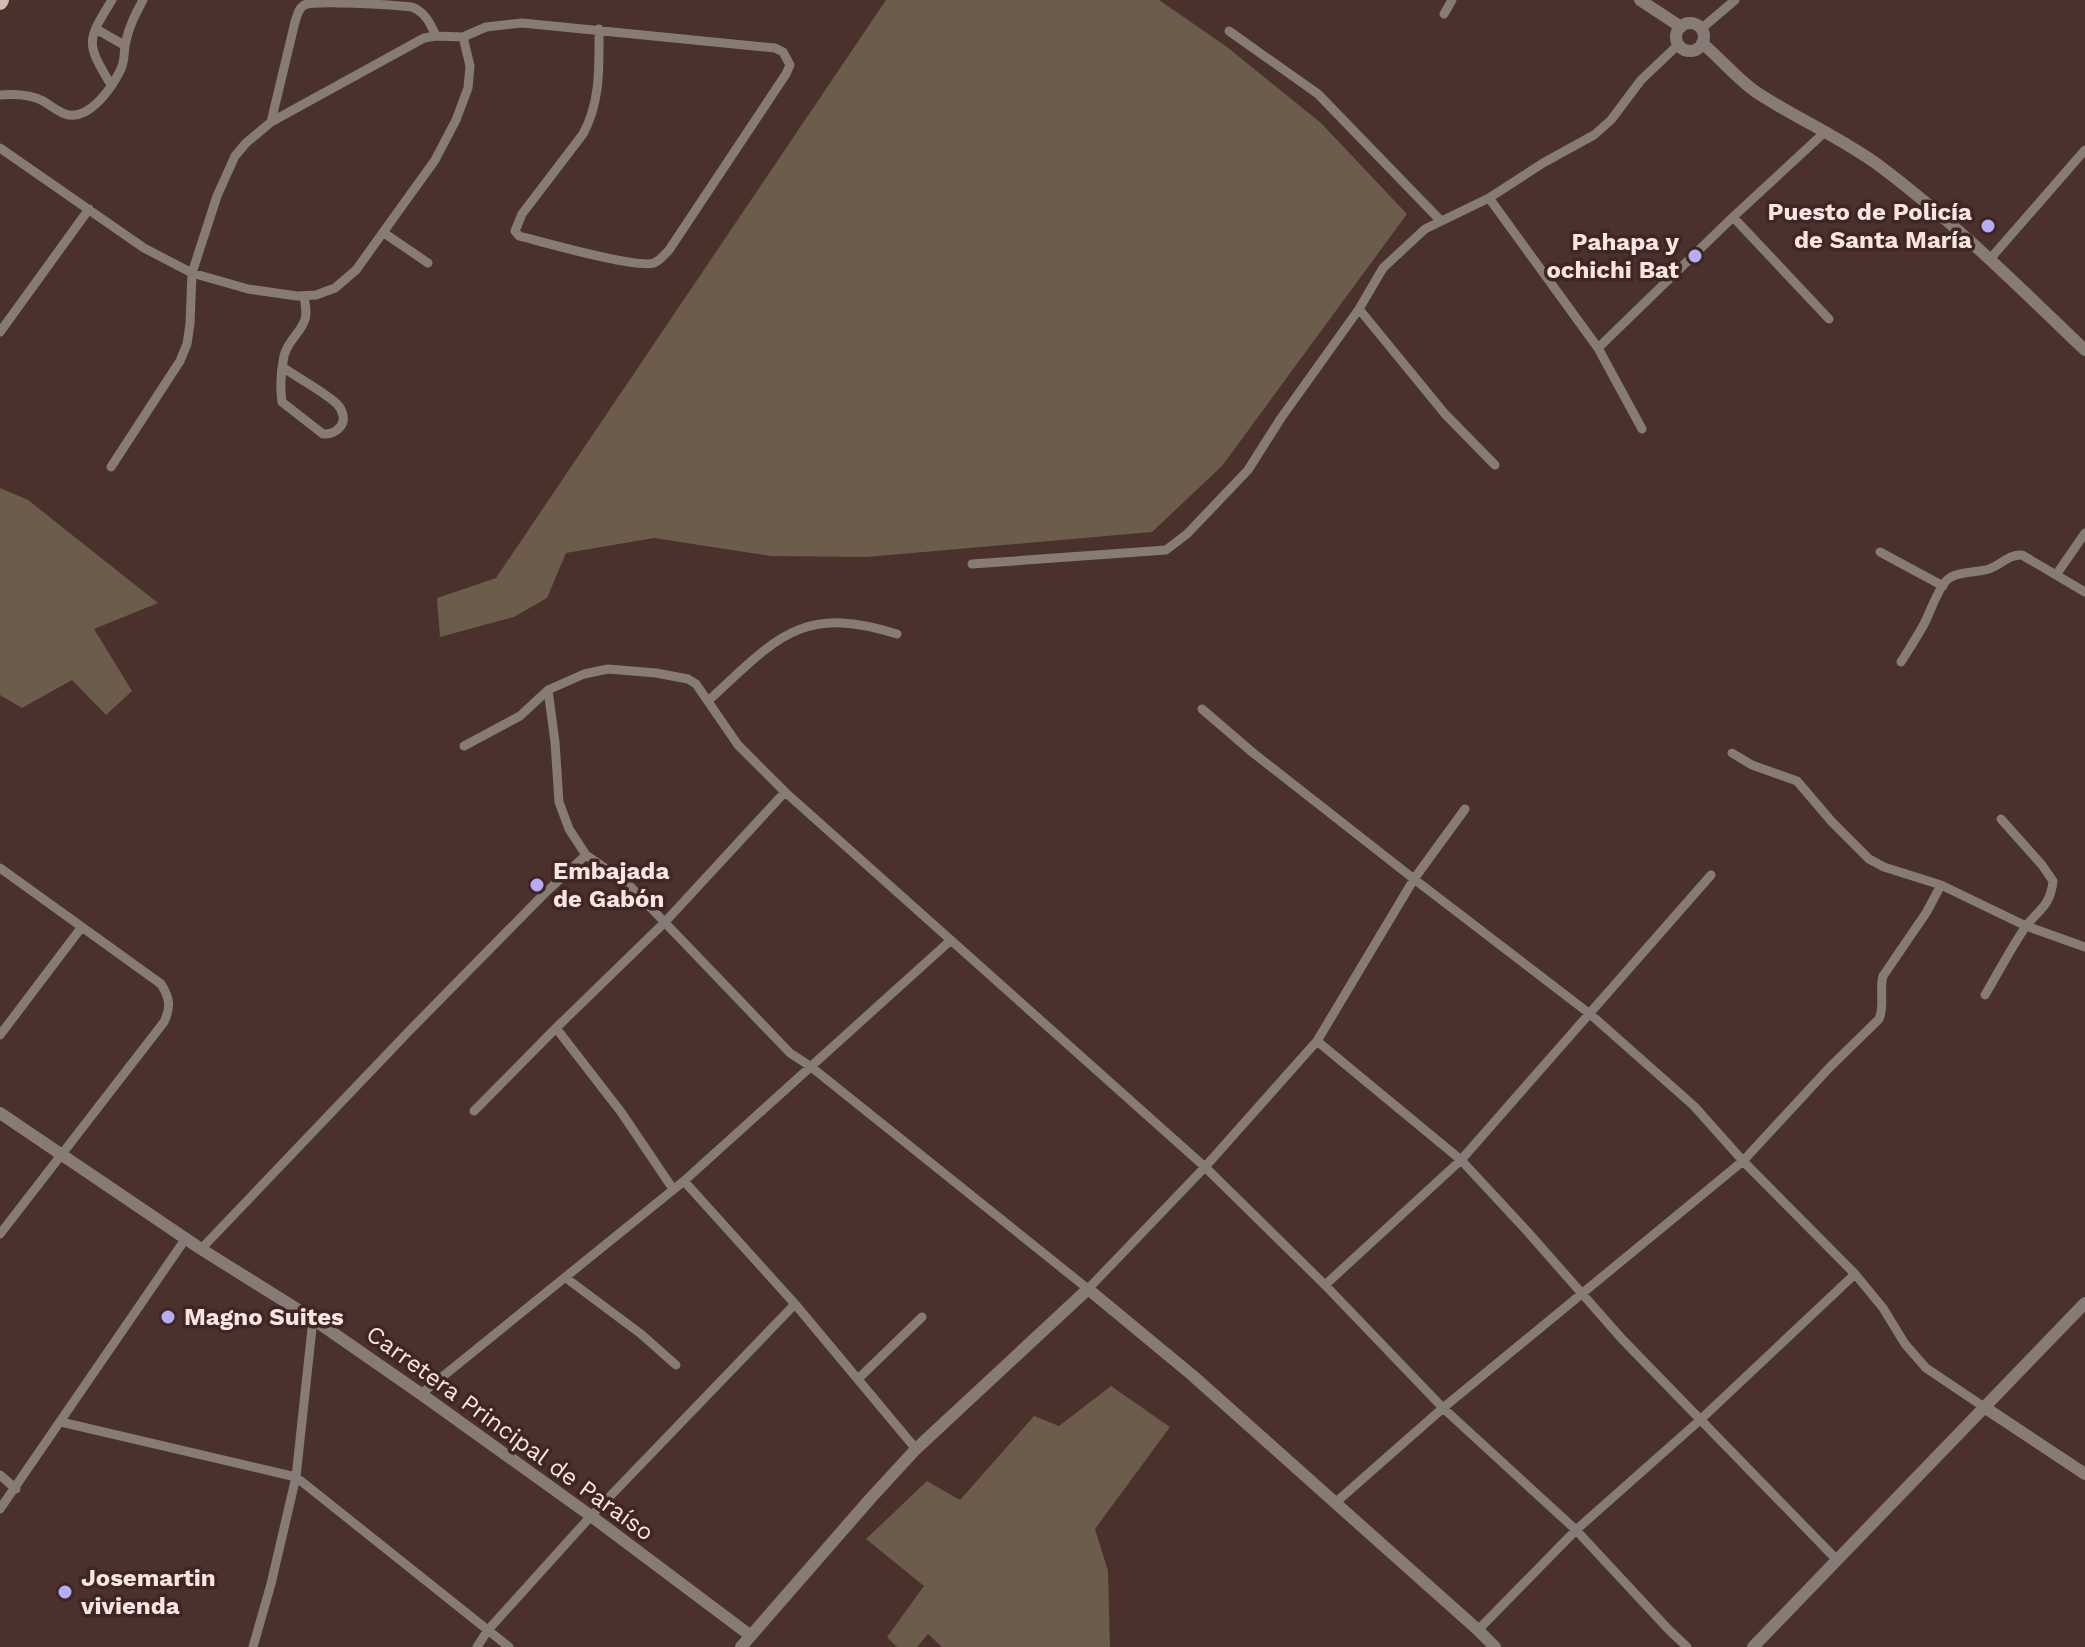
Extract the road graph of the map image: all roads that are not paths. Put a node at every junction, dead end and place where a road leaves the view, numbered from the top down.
1 (112, 0) edge
2 (143, 0) edge
3 (1452, 0) edge
4 (1640, 0) edge
5 (1735, 0) edge
6 (1444, 14) dead end
7 (1681, 27) junction
8 (96, 29) junction
9 (599, 29) junction
10 (1229, 31) dead end
11 (436, 36) junction
12 (1702, 36) junction
13 (463, 37) junction
14 (1679, 44) junction
15 (124, 45) junction
16 (111, 85) junction
17 (0, 95) edge
18 (271, 122) junction
19 (1826, 131) junction
20 (0, 148) edge
21 (2085, 150) edge
22 (1489, 198) junction
23 (89, 209) junction
24 (1733, 217) junction
25 (1441, 221) junction
26 (384, 233) junction
27 (1990, 259) junction
28 (428, 263) dead end
29 (192, 273) junction
30 (304, 296) junction
31 (1359, 309) junction
32 (1829, 319) dead end
33 (0, 332) edge
34 (1598, 348) junction
35 (2085, 350) edge
36 (284, 368) junction
37 (1642, 429) dead end
38 (1495, 465) dead end
39 (111, 467) dead end
40 (2085, 533) edge
41 (1880, 552) dead end
42 (972, 564) dead end
43 (2056, 575) junction
44 (1943, 586) junction
45 (2085, 592) edge
46 (897, 634) dead end
47 (1901, 662) dead end
48 (548, 690) junction
49 (708, 701) junction
50 (1202, 709) dead end
51 (464, 746) dead end
52 (1732, 753) dead end
53 (785, 792) junction
54 (1465, 809) dead end
55 (2001, 819) dead end
56 (586, 855) junction
57 (0, 868) edge
58 (1711, 875) dead end
59 (1414, 879) junction
60 (1941, 885) junction
61 (665, 922) junction
62 (2026, 926) junction
63 (81, 928) junction
64 (951, 940) junction
65 (2085, 947) edge
66 (1985, 995) dead end
67 (1590, 1014) junction
68 (556, 1028) junction
69 (0, 1035) edge
70 (1317, 1041) junction
71 (810, 1066) junction
72 (474, 1111) dead end
73 (0, 1113) edge
74 (61, 1155) junction
75 (1461, 1160) junction
76 (1743, 1161) junction
77 (1205, 1167) junction
78 (684, 1181) junction
79 (673, 1189) junction
80 (0, 1234) edge
81 (186, 1238) junction
82 (201, 1249) junction
83 (1855, 1274) junction
84 (566, 1278) junction
85 (1325, 1285) junction
86 (1088, 1289) junction
87 (1581, 1293) junction
88 (2085, 1303) edge
89 (795, 1304) junction
90 (922, 1317) dead end
91 (313, 1319) junction
92 (676, 1365) dead end
93 (858, 1379) junction
94 (421, 1394) junction
95 (1984, 1407) junction
96 (1443, 1408) junction
97 (1700, 1420) junction
98 (61, 1422) junction
99 (916, 1449) junction
100 (2085, 1474) edge
101 (0, 1475) edge
102 (296, 1477) junction
103 (16, 1489) junction
104 (1335, 1503) junction
105 (0, 1509) edge
106 (591, 1516) junction
107 (1576, 1530) junction
108 (1836, 1559) junction
109 (488, 1630) junction
110 (1478, 1630) junction
111 (751, 1636) junction
112 (253, 1647) edge
113 (477, 1647) edge
114 (509, 1647) edge
115 (741, 1647) edge
116 (1495, 1647) edge
117 (1687, 1647) edge
118 (1753, 1647) edge

1 - 8 street
2 - 15 street
3 - 6 street
4 - 7 street
5 - 12 street
7 - 12 street
7 - 14 street
8 - 15 street
8 - 16 street
9 - 9 street
9 - 13 street
10 - 25 street
11 - 13 street
11 - 18 street
11 - 18 street
12 - 14 street
12 - 19 street
13 - 26 street
14 - 22 street
15 - 16 street
16 - 17 street
18 - 29 street
19 - 24 street
19 - 27 street
20 - 23 street
21 - 27 street
22 - 25 street
22 - 34 street
23 - 29 street
23 - 33 street
24 - 32 street
24 - 34 street
25 - 31 street
26 - 28 street
26 - 30 street
27 - 35 street
29 - 30 street
29 - 39 street
30 - 36 street
31 - 38 street
31 - 42 street
34 - 37 street
36 - 36 street
40 - 43 street
41 - 44 street
43 - 44 street
43 - 45 street
44 - 47 street
46 - 49 street
48 - 49 street
48 - 51 street
48 - 56 street
49 - 53 street
50 - 59 street
52 - 60 street
53 - 61 street
53 - 64 street
54 - 59 street
55 - 62 street
56 - 61 street
56 - 82 street
57 - 63 street
58 - 67 street
59 - 67 street
59 - 70 street
60 - 62 street
60 - 76 street
61 - 68 street
61 - 71 street
62 - 65 street
62 - 66 street
63 - 69 street
63 - 74 street
64 - 71 street
64 - 77 street
67 - 75 street
67 - 76 street
68 - 72 street
68 - 79 street
70 - 75 street
70 - 77 street
71 - 78 street
71 - 86 street
73 - 74 street, Carretera Principal de Paraíso
74 - 80 street
74 - 81 street, Carretera Principal de Paraíso
75 - 85 street
75 - 87 street
76 - 83 street
76 - 87 street
77 - 85 street
77 - 86 street
78 - 79 street
78 - 89 street
79 - 84 street
81 - 82 street, Carretera Principal de Paraíso
81 - 98 street
82 - 91 street, Carretera Principal de Paraíso
83 - 95 street
83 - 97 street
84 - 92 street
84 - 94 street
85 - 96 street
86 - 99 street
86 - 104 street
87 - 96 street
87 - 97 street
88 - 95 street
89 - 93 street
89 - 106 street
90 - 93 street
91 - 94 street, Carretera Principal de Paraíso
91 - 102 street
93 - 99 street
94 - 106 street, Carretera Principal de Paraíso
95 - 100 street
95 - 108 street
96 - 104 street
96 - 107 street
97 - 107 street
97 - 108 street
98 - 102 street
98 - 103 street
99 - 111 street
101 - 103 street
102 - 109 street
102 - 112 street
103 - 105 street
104 - 110 street
106 - 109 street
106 - 111 street, Carretera Principal de Paraíso
107 - 110 street
107 - 117 street
108 - 118 street
109 - 113 street
109 - 114 street
110 - 116 street
111 - 115 street

